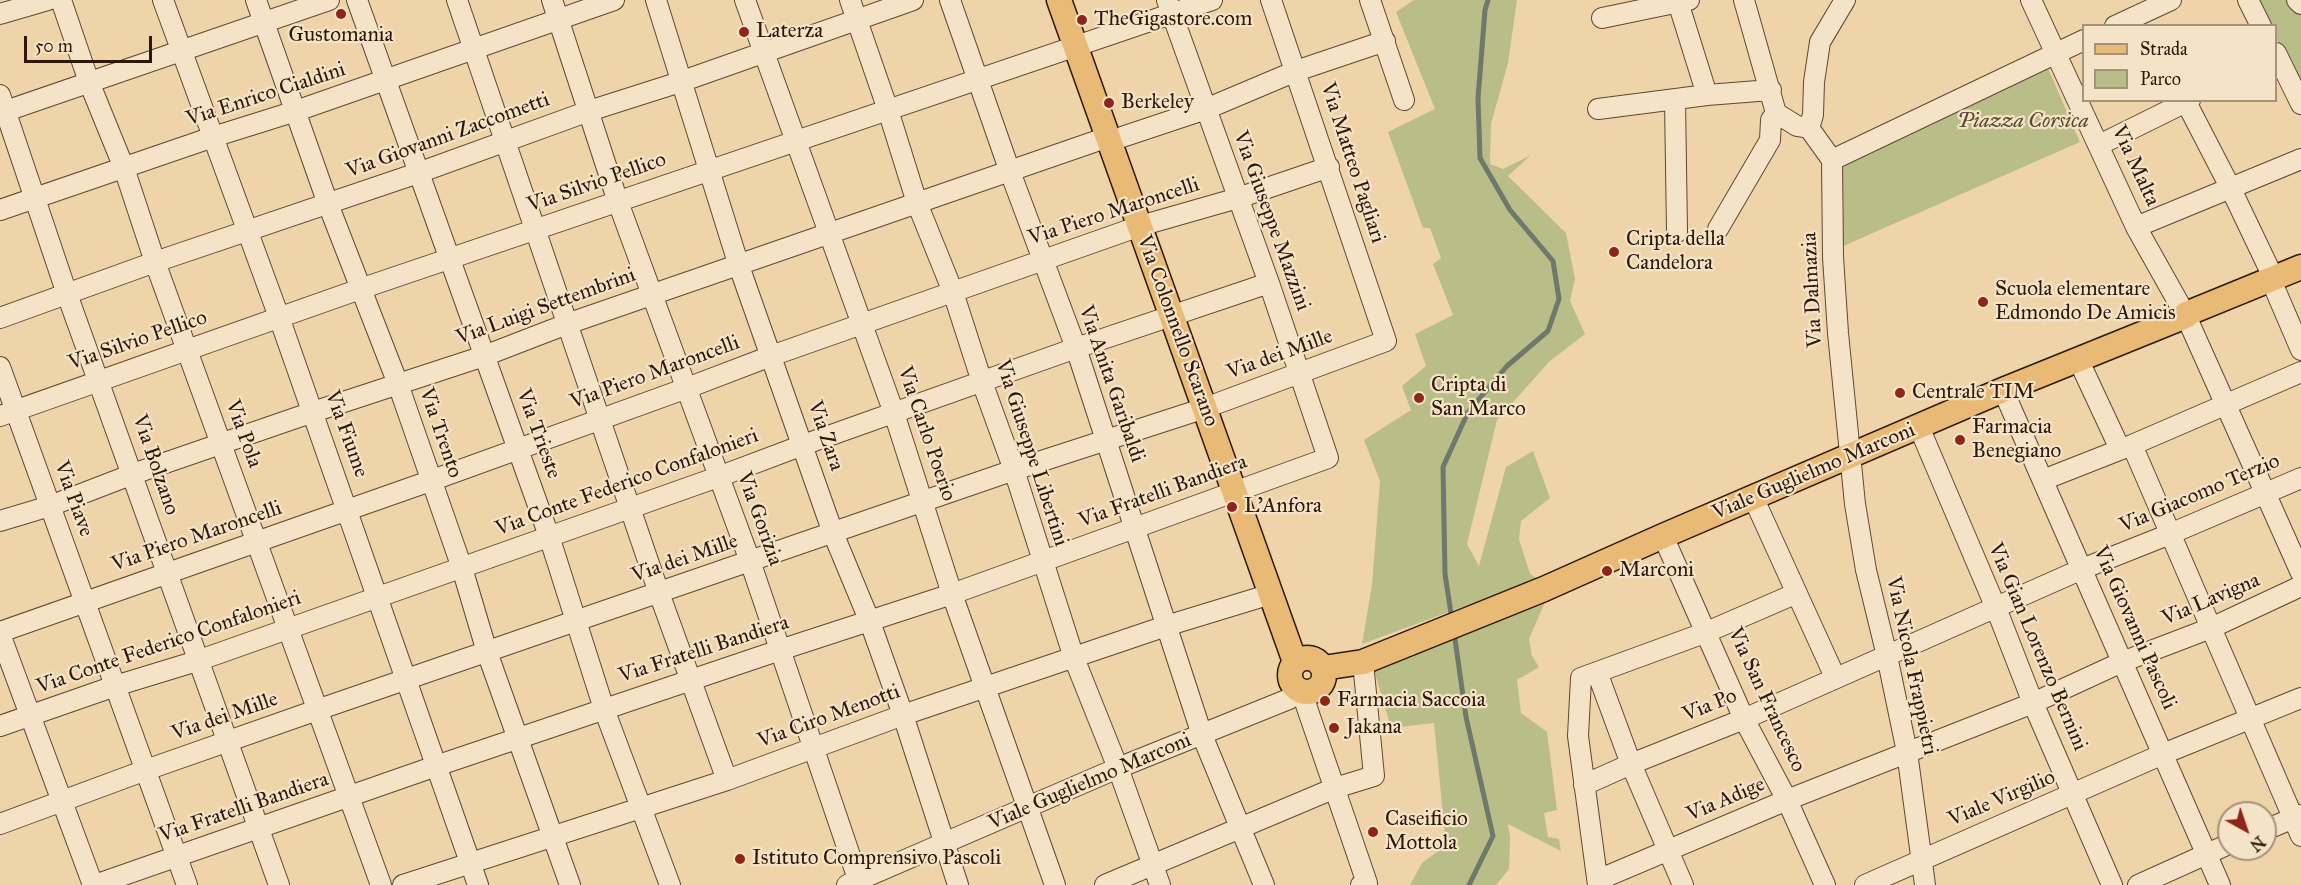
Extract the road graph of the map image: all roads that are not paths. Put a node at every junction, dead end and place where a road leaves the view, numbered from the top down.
1 (48, 0) edge
2 (62, 0) edge
3 (163, 0) edge
4 (256, 0) edge
5 (329, 0) edge
6 (357, 0) edge
7 (457, 0) edge
8 (552, 0) edge
9 (614, 0) edge
10 (656, 0) edge
11 (746, 0) edge
12 (850, 0) edge
13 (913, 0) edge
14 (950, 0) edge
15 (1059, 0) edge
16 (1212, 0) edge
17 (1271, 0) edge
18 (1370, 0) edge
19 (1744, 0) edge
20 (1845, 0) edge
21 (2031, 0) edge
22 (2171, 0) edge
23 (2248, 0) edge
24 (2297, 0) edge
25 (1683, 1) edge
26 (2301, 4) edge
27 (1169, 7) edge
28 (2144, 12) edge
29 (0, 14) edge
30 (1602, 18) dead end
31 (559, 19) junction
32 (858, 20) junction
33 (264, 22) junction
34 (2119, 24) edge
35 (2260, 24) edge
36 (1385, 41) junction
37 (2082, 41) edge
38 (1076, 46) junction
39 (472, 49) junction
40 (182, 50) junction
41 (764, 53) junction
42 (2056, 53) junction
43 (2277, 59) edge
44 (1296, 71) junction
45 (978, 79) junction
46 (385, 80) junction
47 (89, 82) junction
48 (680, 82) junction
49 (1771, 90) junction
50 (1707, 95) junction
51 (1404, 100) dead end
52 (1674, 100) junction
53 (2185, 102) edge
54 (2188, 102) edge
55 (2301, 104) edge
56 (2, 106) edge
57 (1206, 109) junction
58 (1598, 109) dead end
59 (888, 110) junction
60 (296, 111) junction
61 (589, 111) junction
62 (1776, 113) junction
63 (1809, 128) junction
64 (213, 137) junction
65 (1115, 137) junction
66 (506, 140) junction
67 (795, 141) junction
68 (2098, 145) junction
69 (2301, 159) edge
70 (1832, 160) junction
71 (1329, 167) junction
72 (124, 168) junction
73 (1009, 169) junction
74 (709, 170) junction
75 (418, 173) junction
76 (2231, 189) junction
77 (36, 198) junction
78 (1238, 198) junction
79 (618, 202) junction
80 (917, 203) junction
81 (328, 204) junction
82 (0, 210) edge
83 (1140, 226) junction
84 (2136, 227) junction
85 (534, 229) junction
86 (1718, 229) dead end
87 (247, 231) junction
88 (1677, 232) dead end
89 (830, 234) junction
90 (449, 260) junction
91 (1043, 261) junction
92 (155, 262) junction
93 (739, 266) junction
94 (2301, 267) edge
95 (2271, 280) junction
96 (1269, 283) junction
97 (363, 288) junction
98 (953, 292) junction
99 (67, 294) junction
100 (651, 295) junction
101 (1172, 316) junction
102 (2186, 316) junction
103 (279, 317) junction
104 (0, 318) edge
105 (567, 324) junction
106 (862, 324) junction
107 (1386, 341) joint
108 (1076, 348) junction
109 (187, 350) junction
110 (2301, 351) edge
111 (771, 356) junction
112 (484, 357) junction
113 (2078, 359) junction
114 (0, 367) edge
115 (2301, 372) edge
116 (1299, 373) junction
117 (99, 380) junction
118 (982, 382) junction
119 (398, 384) junction
120 (687, 388) junction
121 (2003, 390) junction
122 (2227, 404) junction
123 (1205, 408) junction
124 (313, 412) junction
125 (8, 413) edge
126 (894, 413) junction
127 (599, 419) junction
128 (1918, 428) junction
129 (1106, 441) junction
130 (221, 444) junction
131 (803, 445) junction
132 (2126, 447) junction
133 (518, 448) junction
134 (1850, 457) junction
135 (1328, 458) joint
136 (1014, 470) junction
137 (133, 474) junction
138 (718, 477) junction
139 (2301, 478) edge
140 (2043, 480) junction
141 (430, 481) junction
142 (1234, 491) junction
143 (2267, 494) junction
144 (1753, 497) junction
145 (924, 501) junction
146 (50, 506) junction
147 (630, 508) junction
148 (347, 510) junction
149 (0, 521) edge
150 (1134, 527) junction
151 (833, 532) junction
152 (2170, 534) junction
153 (549, 536) junction
154 (1663, 536) junction
155 (258, 540) junction
156 (750, 561) junction
157 (1042, 561) junction
158 (462, 568) junction
159 (2082, 569) junction
160 (167, 572) junction
161 (2301, 573) edge
162 (2301, 586) edge
163 (658, 593) junction
164 (1797, 593) junction
165 (952, 594) junction
166 (1271, 594) junction
167 (377, 597) junction
168 (85, 602) junction
169 (1996, 609) junction
170 (575, 622) junction
171 (870, 622) junction
172 (1166, 626) junction
173 (2211, 628) junction
174 (288, 629) junction
175 (1707, 632) junction
176 (0, 633) edge
177 (780, 650) junction
178 (487, 652) junction
179 (1887, 656) junction
180 (1074, 658) junction
181 (197, 661) junction
182 (1295, 662) junction
183 (1363, 662) junction
184 (2122, 662) junction
185 (1323, 668) junction
186 (1589, 675) junction
187 (1835, 677) junction
188 (408, 680) junction
189 (690, 681) junction
190 (115, 686) junction
191 (985, 688) junction
192 (1304, 691) junction
193 (2301, 698) edge
194 (2033, 703) junction
195 (604, 709) junction
196 (317, 710) junction
197 (30, 715) junction
198 (903, 715) junction
199 (1744, 719) junction
200 (2250, 720) junction
201 (0, 726) edge
202 (1202, 735) junction
203 (517, 738) junction
204 (229, 742) junction
205 (813, 748) junction
206 (1907, 753) junction
207 (2163, 754) junction
208 (1631, 764) junction
209 (436, 766) junction
210 (1118, 768) junction
211 (146, 770) junction
212 (727, 780) junction
213 (1584, 785) junction
214 (1335, 788) junction
215 (2073, 795) junction
216 (350, 797) junction
217 (1787, 800) junction
218 (61, 802) junction
219 (642, 808) junction
220 (1027, 808) junction
221 (2298, 823) edge
222 (0, 824) edge
223 (259, 827) junction
224 (2277, 827) edge
225 (1241, 829) junction
226 (551, 838) junction
227 (944, 842) junction
228 (2217, 849) edge
229 (1668, 851) junction
230 (2206, 854) junction
231 (176, 856) junction
232 (1922, 860) junction
233 (469, 863) junction
234 (1152, 865) junction
235 (1598, 882) edge
236 (855, 883) edge
237 (1364, 884) edge
238 (94, 885) edge
239 (187, 885) edge
240 (279, 885) edge
241 (381, 885) edge
242 (403, 885) edge
243 (478, 885) edge
244 (570, 885) edge
245 (670, 885) edge
246 (958, 885) edge
247 (1056, 885) edge
248 (1105, 885) edge
249 (1160, 885) edge
250 (1264, 885) edge
251 (1683, 885) edge
252 (1824, 885) edge
253 (1865, 885) edge
254 (1925, 885) edge
255 (2112, 885) edge
256 (2138, 885) edge
257 (2220, 885) edge

1 - 29 street
2 - 47 street, Via Pola
3 - 40 street, Via Fiume
4 - 33 street, Via Trento
5 - 33 street
6 - 46 street, Via Trieste
7 - 39 street
8 - 31 street, Via Gorizia
9 - 31 street, Via Enrico Cialdini
10 - 48 street, Via Zara
11 - 41 street, Via Carlo Poerio
12 - 32 street, Via Giuseppe Libertini
13 - 32 street, Via Giovanni Zaccometti
14 - 45 street, Via Anita Garibaldi
15 - 38 main road, Via Colonnello Scarano
16 - 27 street, Via Silvio Pellico
17 - 44 street, Via Matteo Pagliari
18 - 36 street
19 - 49 street
20 - 63 street
21 - 42 street, Via Malta
22 - 28 street
23 - 35 street
24 - 26 street
25 - 30 street
25 - 50 street
27 - 38 street, Via Silvio Pellico
27 - 57 street, Via Giuseppe Mazzini
28 - 34 street
31 - 39 street, Via Enrico Cialdini
31 - 61 street, Via Gorizia
32 - 41 street, Via Giovanni Zaccometti
32 - 59 street, Via Giuseppe Libertini
33 - 40 street
33 - 60 street, Via Trento
36 - 44 street, Via Luigi Settembrini
36 - 51 street
37 - 42 street
38 - 45 street, Via Silvio Pellico
38 - 65 main road, Via Colonnello Scarano
39 - 46 street, Via Enrico Cialdini
39 - 66 street
40 - 47 street
40 - 64 street, Via Fiume
41 - 48 street, Via Giovanni Zaccometti
41 - 67 street, Via Carlo Poerio
42 - 68 street, Via Malta
42 - 70 street
43 - 55 street
44 - 57 street, Via Luigi Settembrini
44 - 71 street, Via Matteo Pagliari
45 - 59 street, Via Silvio Pellico
45 - 73 street, Via Anita Garibaldi
46 - 60 street, Via Enrico Cialdini
46 - 75 street, Via Trieste
47 - 56 street
47 - 72 street, Via Pola
48 - 61 street, Via Giovanni Zaccometti
48 - 74 street, Via Zara
49 - 50 street
49 - 62 street
50 - 52 street
52 - 58 street
52 - 88 street
53 - 68 street
54 - 76 street
56 - 77 street, Via Bolzano
57 - 65 street, Via Luigi Settembrini
57 - 78 street, Via Giuseppe Mazzini
59 - 67 street, Via Silvio Pellico
59 - 80 street, Via Giuseppe Libertini
60 - 64 street, Via Enrico Cialdini
60 - 81 street, Via Trento
61 - 66 street, Via Giovanni Zaccometti
61 - 79 street, Via Gorizia
62 - 63 street
62 - 86 street
63 - 70 street
64 - 72 street, Via Enrico Cialdini
64 - 87 street, Via Fiume
65 - 73 street, Via Luigi Settembrini
65 - 83 main road, Via Colonnello Scarano
66 - 75 street, Via Giovanni Zaccometti
66 - 85 street
67 - 74 street, Via Silvio Pellico
67 - 89 street, Via Carlo Poerio
68 - 84 street, Via Malta
69 - 76 street
70 - 134 street, Via Dalmazia
71 - 78 street, Via Piero Maroncelli
71 - 107 street, Via Matteo Pagliari
72 - 77 street, Via Enrico Cialdini
72 - 92 street, Via Pola
73 - 80 street, Via Luigi Settembrini
73 - 91 street, Via Anita Garibaldi
74 - 79 street, Via Silvio Pellico
74 - 93 street, Via Zara
75 - 81 street, Via Giovanni Zaccometti
75 - 90 street, Via Trieste
76 - 84 street
76 - 95 street
77 - 82 street, Via Enrico Cialdini
77 - 99 street, Via Bolzano
78 - 83 street, Via Piero Maroncelli
78 - 96 street, Via Giuseppe Mazzini
79 - 85 street, Via Silvio Pellico
79 - 100 street, Via Gorizia
80 - 89 street, Via Luigi Settembrini
80 - 98 street, Via Giuseppe Libertini
81 - 87 street, Via Giovanni Zaccometti
81 - 97 street, Via Trento
83 - 91 street, Via Piero Maroncelli
83 - 101 main road, Via Colonnello Scarano
84 - 102 street, Via Malta
85 - 90 street, Via Silvio Pellico
85 - 105 street
87 - 92 street, Via Giovanni Zaccometti
87 - 103 street, Via Fiume
89 - 93 street, Via Luigi Settembrini
89 - 106 street, Via Carlo Poerio
90 - 97 street, Via Silvio Pellico
90 - 112 street, Via Trieste
91 - 98 street, Via Piero Maroncelli
91 - 108 street, Via Anita Garibaldi
92 - 99 street, Via Giovanni Zaccometti
92 - 109 street, Via Pola
93 - 100 street, Via Luigi Settembrini
93 - 111 street, Via Zara
94 - 95 main road, Viale Guglielmo Marconi
95 - 102 main road, Viale Guglielmo Marconi
95 - 110 street
96 - 101 street, Via Conte Federico Confalonieri
96 - 116 street, Via Giuseppe Mazzini
97 - 103 street, Via Silvio Pellico
97 - 119 street, Via Trento
98 - 106 street, Via Piero Maroncelli
98 - 118 street, Via Giuseppe Libertini
99 - 104 street, Via Giovanni Zaccometti
99 - 117 street, Via Bolzano
100 - 105 street, Via Luigi Settembrini
100 - 120 street, Via Gorizia
101 - 108 street, Via Conte Federico Confalonieri
101 - 123 main road, Via Colonnello Scarano
102 - 113 main road, Viale Guglielmo Marconi
102 - 122 street, Via Malta
103 - 109 street, Via Silvio Pellico
103 - 124 street, Via Fiume
105 - 112 street, Via Luigi Settembrini
105 - 127 street
106 - 111 street, Via Piero Maroncelli
106 - 126 street, Via Carlo Poerio
107 - 116 street, Via dei Mille
108 - 118 street, Via Conte Federico Confalonieri
108 - 129 street, Via Anita Garibaldi
109 - 117 street, Via Silvio Pellico
109 - 130 street, Via Pola
111 - 120 street, Via Piero Maroncelli
111 - 131 street, Via Zara
112 - 119 street, Via Luigi Settembrini
112 - 133 street, Via Trieste
113 - 121 main road, Viale Guglielmo Marconi
113 - 132 street
114 - 125 street, Via Piave
115 - 122 street
116 - 123 street, Via dei Mille
116 - 135 street, Via Giuseppe Mazzini
117 - 125 street, Via Silvio Pellico
117 - 137 street, Via Bolzano
118 - 126 street, Via Conte Federico Confalonieri
118 - 136 street, Via Giuseppe Libertini
119 - 124 street, Via Luigi Settembrini
119 - 141 street, Via Trento
120 - 127 street, Via Piero Maroncelli
120 - 138 street, Via Gorizia
121 - 128 main road, Viale Guglielmo Marconi
121 - 140 street, Via Giovanni Pascoli
122 - 132 street
122 - 143 street, Via Malta
123 - 129 street, Via dei Mille
123 - 142 main road, Via Colonnello Scarano
124 - 130 street, Via Luigi Settembrini
124 - 148 street, Via Fiume
125 - 146 street, Via Piave
126 - 131 street, Via Conte Federico Confalonieri
126 - 145 street, Via Carlo Poerio
127 - 133 street, Via Piero Maroncelli
127 - 147 street
128 - 134 main road, Viale Guglielmo Marconi
128 - 169 street, Via Gian Lorenzo Bernini
129 - 136 street, Via dei Mille
129 - 150 street, Via Anita Garibaldi
130 - 137 street, Via Luigi Settembrini
130 - 155 street, Via Pola
131 - 138 street, Via Conte Federico Confalonieri
131 - 151 street, Via Zara
132 - 140 street
132 - 152 street
133 - 141 street, Via Piero Maroncelli
133 - 153 street, Via Trieste
134 - 144 main road, Viale Guglielmo Marconi
134 - 179 street, Via Nicola Frappietri
135 - 142 street, Via Fratelli Bandiera
136 - 145 street, Via dei Mille
136 - 157 street, Via Giuseppe Libertini
137 - 146 street, Via Luigi Settembrini
137 - 160 street, Via Bolzano
138 - 147 street, Via Conte Federico Confalonieri
138 - 156 street, Via Gorizia
139 - 143 street, Via Giacomo Terzio
140 - 159 street, Via Giovanni Pascoli
141 - 148 street, Via Piero Maroncelli
141 - 158 street, Via Trento
142 - 150 street, Via Fratelli Bandiera
142 - 166 main road, Via Colonnello Scarano
143 - 152 street, Via Giacomo Terzio
143 - 161 street, Via Malta
144 - 154 main road, Viale Guglielmo Marconi
144 - 164 street
145 - 151 street, Via dei Mille
145 - 165 street, Via Carlo Poerio
146 - 149 street, Via Luigi Settembrini
146 - 168 street, Via Piave
147 - 153 street, Via Conte Federico Confalonieri
147 - 163 street
148 - 155 street, Via Piero Maroncelli
148 - 167 street, Via Fiume
150 - 157 street, Via Fratelli Bandiera
150 - 172 street, Via Anita Garibaldi
151 - 156 street, Via dei Mille
151 - 171 street, Via Zara
152 - 159 street, Via Giacomo Terzio
152 - 173 street
153 - 158 street, Via Conte Federico Confalonieri
153 - 170 street, Via Trieste
154 - 175 street, Via San Francesco
154 - 183 main road, Viale Guglielmo Marconi
155 - 160 street, Via Piero Maroncelli
155 - 174 street, Via Pola
156 - 163 street, Via dei Mille
156 - 177 street, Via Gorizia
157 - 165 street, Via Fratelli Bandiera
157 - 180 street, Via Giuseppe Libertini
158 - 167 street, Via Conte Federico Confalonieri
158 - 178 street, Via Trento
159 - 169 street, Via Giacomo Terzio
159 - 184 street, Via Giovanni Pascoli
160 - 168 street, Via Piero Maroncelli
160 - 181 street, Via Bolzano
162 - 173 street, Via Lavigna
163 - 170 street, Via dei Mille
163 - 189 street
164 - 175 street
164 - 187 street
165 - 171 street, Via Fratelli Bandiera
165 - 191 street, Via Carlo Poerio
166 - 172 street, Via Ciro Menotti
166 - 182 main road, Via Colonnello Scarano
167 - 174 street, Via Conte Federico Confalonieri
167 - 188 street, Via Fiume
168 - 176 street, Via Piero Maroncelli
168 - 190 street, Via Piave
169 - 179 street, Via Giacomo Terzio
169 - 194 street, Via Gian Lorenzo Bernini
170 - 178 street, Via dei Mille
170 - 195 street, Via Trieste
171 - 177 street, Via Fratelli Bandiera
171 - 198 street, Via Zara
172 - 180 street, Via Ciro Menotti
172 - 202 street, Via Anita Garibaldi
173 - 184 street, Via Lavigna
173 - 200 street
174 - 181 street, Via Conte Federico Confalonieri
174 - 196 street, Via Pola
175 - 186 street
175 - 199 street, Via San Francesco
176 - 197 street
177 - 189 street, Via Fratelli Bandiera
177 - 205 street, Via Gorizia
178 - 188 street, Via dei Mille
178 - 203 street, Via Trento
179 - 187 street, Via Po
179 - 206 street, Via Nicola Frappietri
180 - 191 street, Via Ciro Menotti
180 - 210 street, Via Giuseppe Libertini
181 - 190 street, Via Conte Federico Confalonieri
181 - 204 street, Via Bolzano
182 - 185 main road, Viale Guglielmo Marconi
182 - 192 main road
183 - 185 main road, Viale Guglielmo Marconi
183 - 214 street
184 - 194 street, Via Lavigna
184 - 207 street, Via Giovanni Pascoli
185 - 192 main road, Viale Guglielmo Marconi
186 - 208 street
186 - 213 street
187 - 199 street, Via Po
188 - 196 street, Via dei Mille
188 - 209 street, Via Fiume
189 - 195 street, Via Fratelli Bandiera
189 - 212 street
190 - 197 street, Via Conte Federico Confalonieri
190 - 211 street, Via Piave
191 - 198 street, Via Ciro Menotti
191 - 220 street, Via Carlo Poerio
192 - 202 street, Viale Guglielmo Marconi
192 - 214 street
193 - 200 street, Viale Virgilio
194 - 206 street, Via Lavigna
194 - 215 street, Via Gian Lorenzo Bernini
195 - 203 street, Via Fratelli Bandiera
195 - 219 street, Via Trieste
196 - 204 street, Via dei Mille
196 - 216 street, Via Pola
197 - 201 street, Via Conte Federico Confalonieri
197 - 218 street
198 - 205 street, Via Ciro Menotti
198 - 227 street, Via Zara
199 - 208 street, Via Po
199 - 217 street, Via San Francesco
200 - 207 street, Viale Virgilio
200 - 221 street
202 - 210 street, Viale Guglielmo Marconi
202 - 225 street, Via Anita Garibaldi
203 - 209 street, Via Fratelli Bandiera
203 - 226 street, Via Trento
204 - 211 street, Via dei Mille
204 - 223 street, Via Bolzano
205 - 212 street, Via Ciro Menotti
205 - 236 street, Via Gorizia
206 - 217 street, Via Adige
206 - 232 street, Via Nicola Frappietri
207 - 215 street, Viale Virgilio
207 - 230 street, Via Giovanni Pascoli
208 - 213 street, Via Po
208 - 229 street
209 - 216 street, Via Fratelli Bandiera
209 - 233 street, Via Fiume
210 - 220 street, Viale Guglielmo Marconi
210 - 234 street, Via Giuseppe Libertini
211 - 218 street, Via dei Mille
211 - 231 street, Via Piave
212 - 219 street, Via Ciro Menotti
213 - 235 street
214 - 225 street
214 - 237 street
215 - 232 street, Viale Virgilio
215 - 255 street, Via Gian Lorenzo Bernini
216 - 223 street, Via Fratelli Bandiera
216 - 241 street, Via Pola
217 - 229 street, Via Adige
217 - 252 street, Via San Francesco
218 - 222 street, Via dei Mille
218 - 238 street
219 - 226 street, Via Ciro Menotti
219 - 245 street, Via Trieste
220 - 227 street, Viale Guglielmo Marconi
220 - 247 street, Via Carlo Poerio
221 - 224 street
223 - 231 street, Via Fratelli Bandiera
223 - 240 street, Via Bolzano
225 - 234 street
225 - 250 street, Via Anita Garibaldi
226 - 233 street, Via Ciro Menotti
226 - 244 street, Via Trento
227 - 236 street, Viale Guglielmo Marconi
227 - 246 street, Via Zara
228 - 230 street
229 - 235 street, Via Adige
229 - 251 street
230 - 256 street
230 - 257 street, Via Giovanni Pascoli
231 - 238 street, Via Fratelli Bandiera
231 - 239 street, Via Piave
232 - 253 street, Viale Virgilio
232 - 254 street, Via Nicola Frappietri
233 - 242 street, Via Ciro Menotti
233 - 243 street, Via Fiume
234 - 248 street
234 - 249 street, Via Giuseppe Libertini

